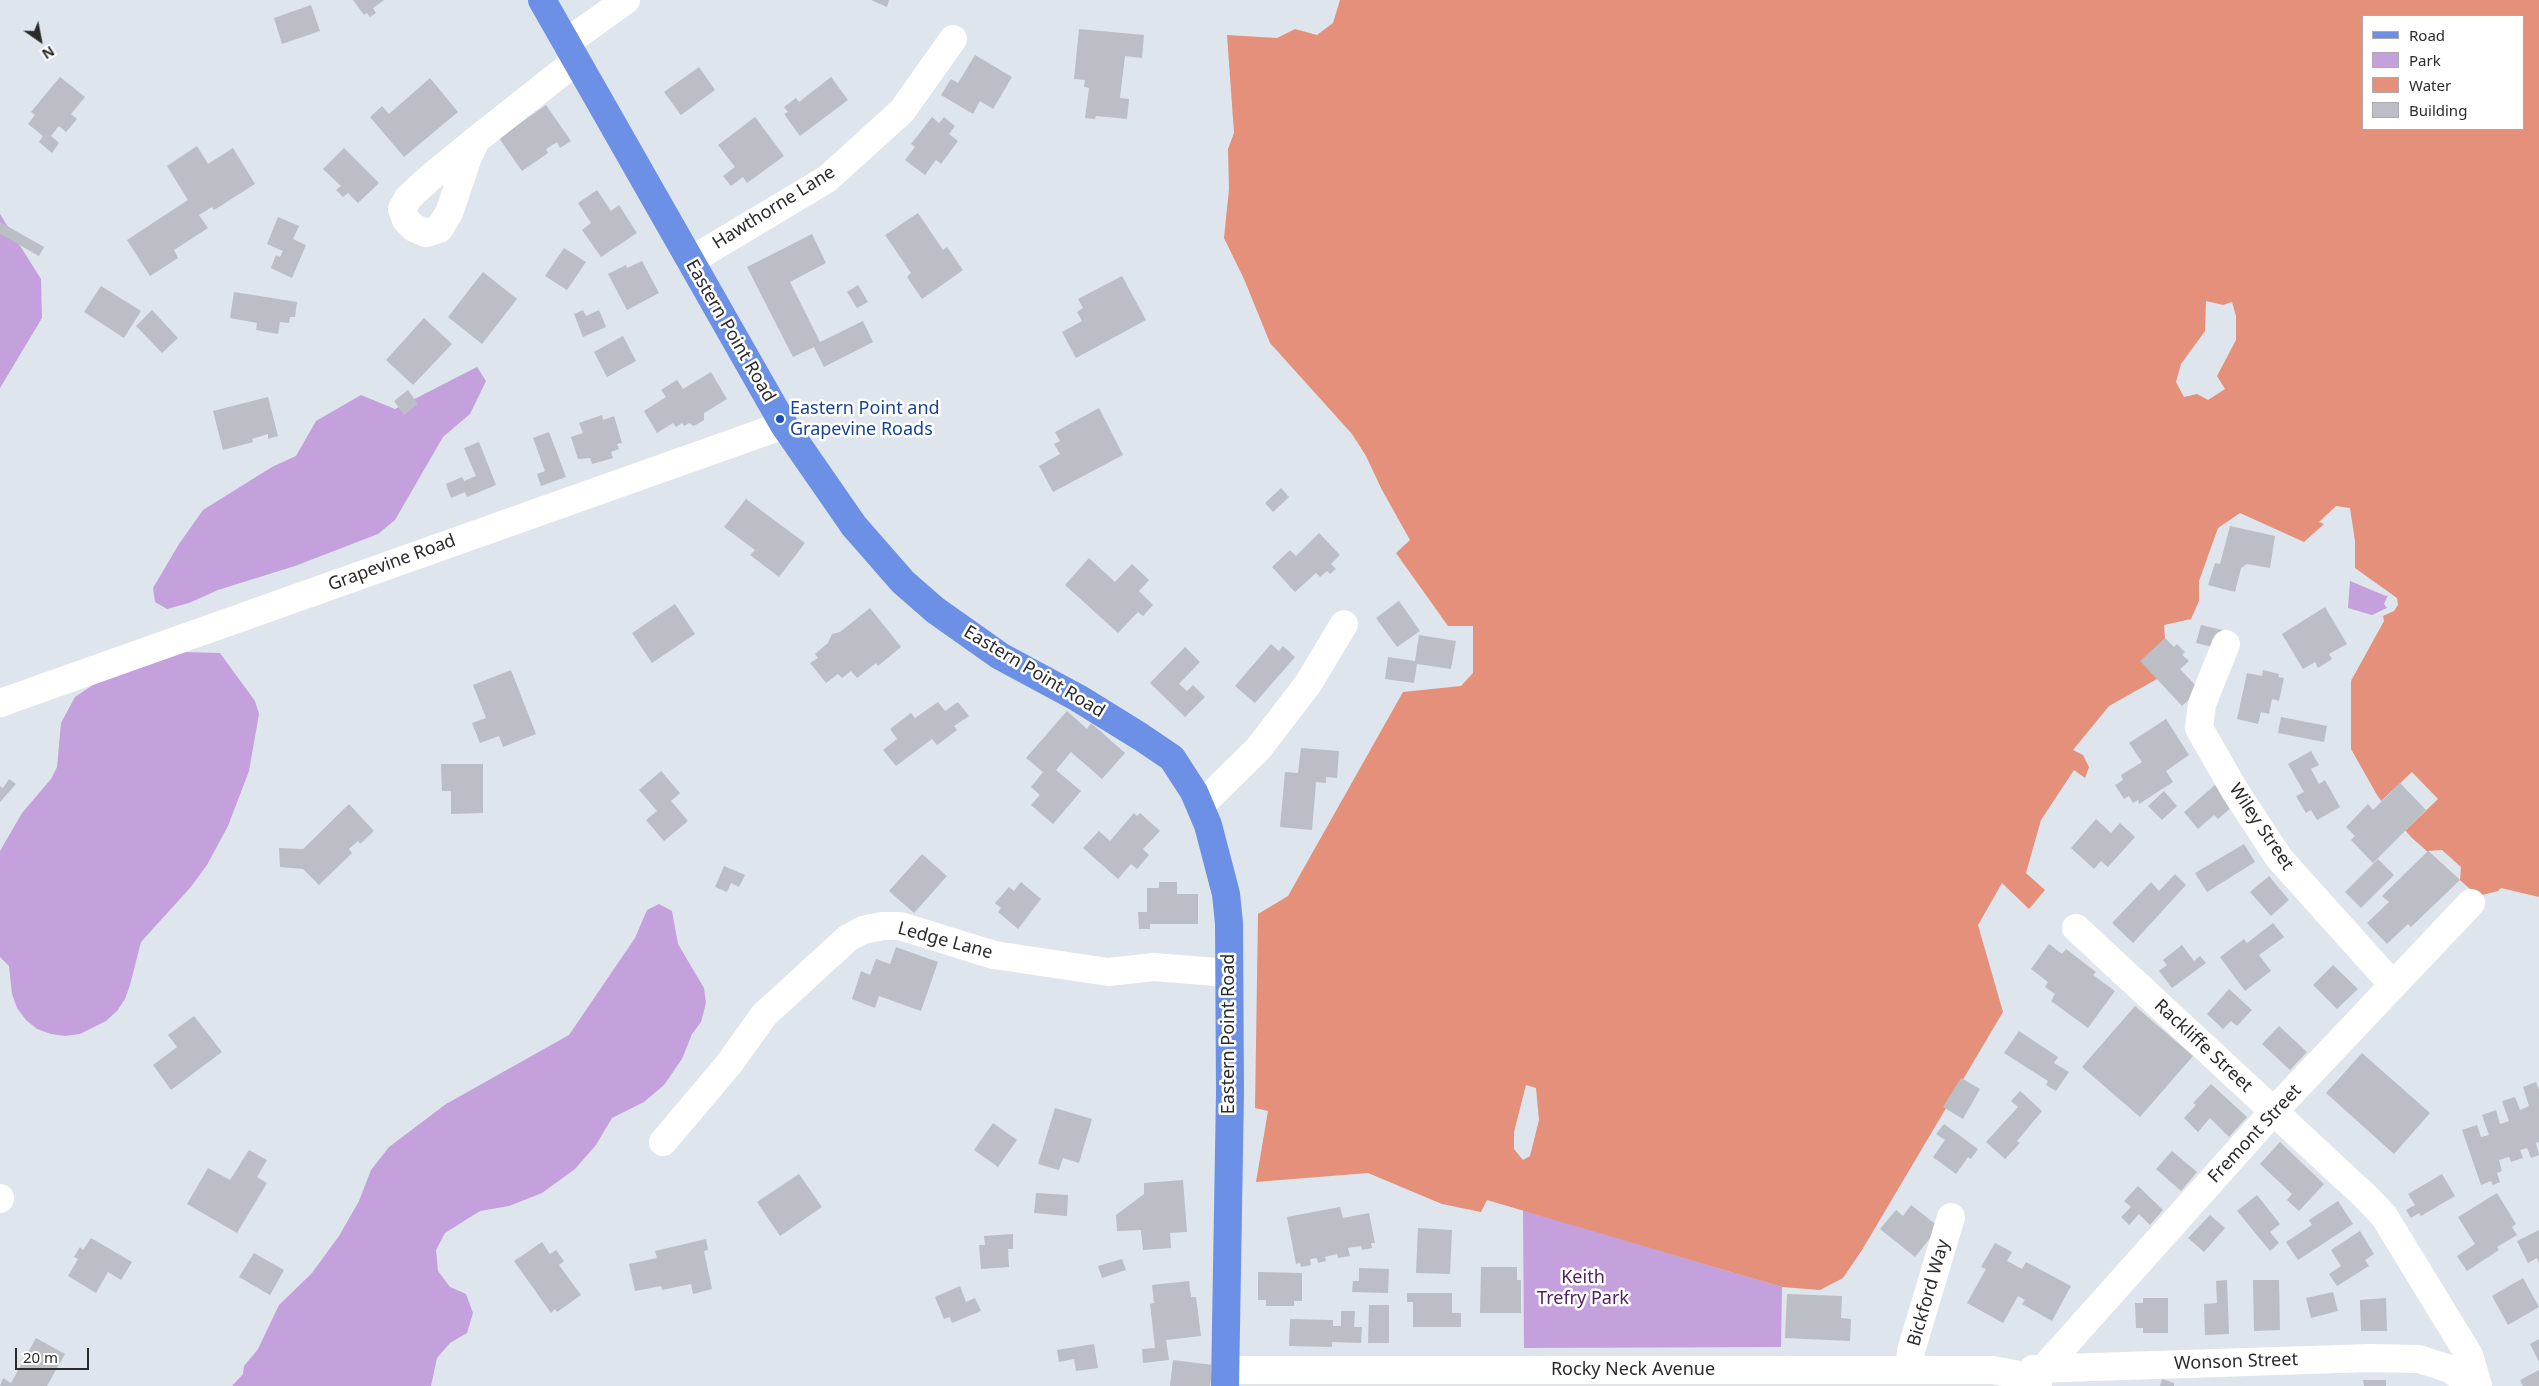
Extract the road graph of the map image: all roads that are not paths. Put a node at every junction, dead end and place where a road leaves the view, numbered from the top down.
1 (542, 0) edge
2 (626, 0) edge
3 (953, 39) dead end
4 (571, 52) junction
5 (476, 140) dead end
6 (690, 261) junction
7 (784, 424) junction
8 (1344, 624) dead end
9 (2226, 644) dead end
10 (0, 703) edge
11 (1200, 806) junction
12 (2471, 903) dead end
13 (2076, 928) dead end
14 (1229, 973) junction
15 (2393, 985) junction
16 (2273, 1112) junction
17 (663, 1142) dead end
18 (1951, 1217) dead end
19 (1909, 1370) junction
20 (1994, 1370) joint
21 (2041, 1377) edge
22 (1225, 1378) edge
23 (2472, 1386) edge
24 (2478, 1386) edge

1 - 4 main road, Eastern Point Road
2 - 4 street
3 - 6 street, Hawthorne Lane
4 - 5 street
4 - 6 main road, Eastern Point Road
6 - 7 main road, Eastern Point Road
7 - 10 street, Grapevine Road
7 - 11 main road, Eastern Point Road
8 - 11 street
9 - 15 street, Wiley Street
11 - 14 main road, Eastern Point Road
12 - 15 street, Fremont Street
13 - 16 street, Rackliffe Street
14 - 17 street, Ledge Lane
14 - 22 main road, Eastern Point Road
15 - 16 street, Fremont Street
16 - 21 street, Fremont Street
16 - 24 street, Rackliffe Street
18 - 19 street, Bickford Way
19 - 20 street, Rocky Neck Avenue
19 - 22 street, Rocky Neck Avenue
20 - 21 street, Wonson Street
21 - 23 street, Wonson Street

